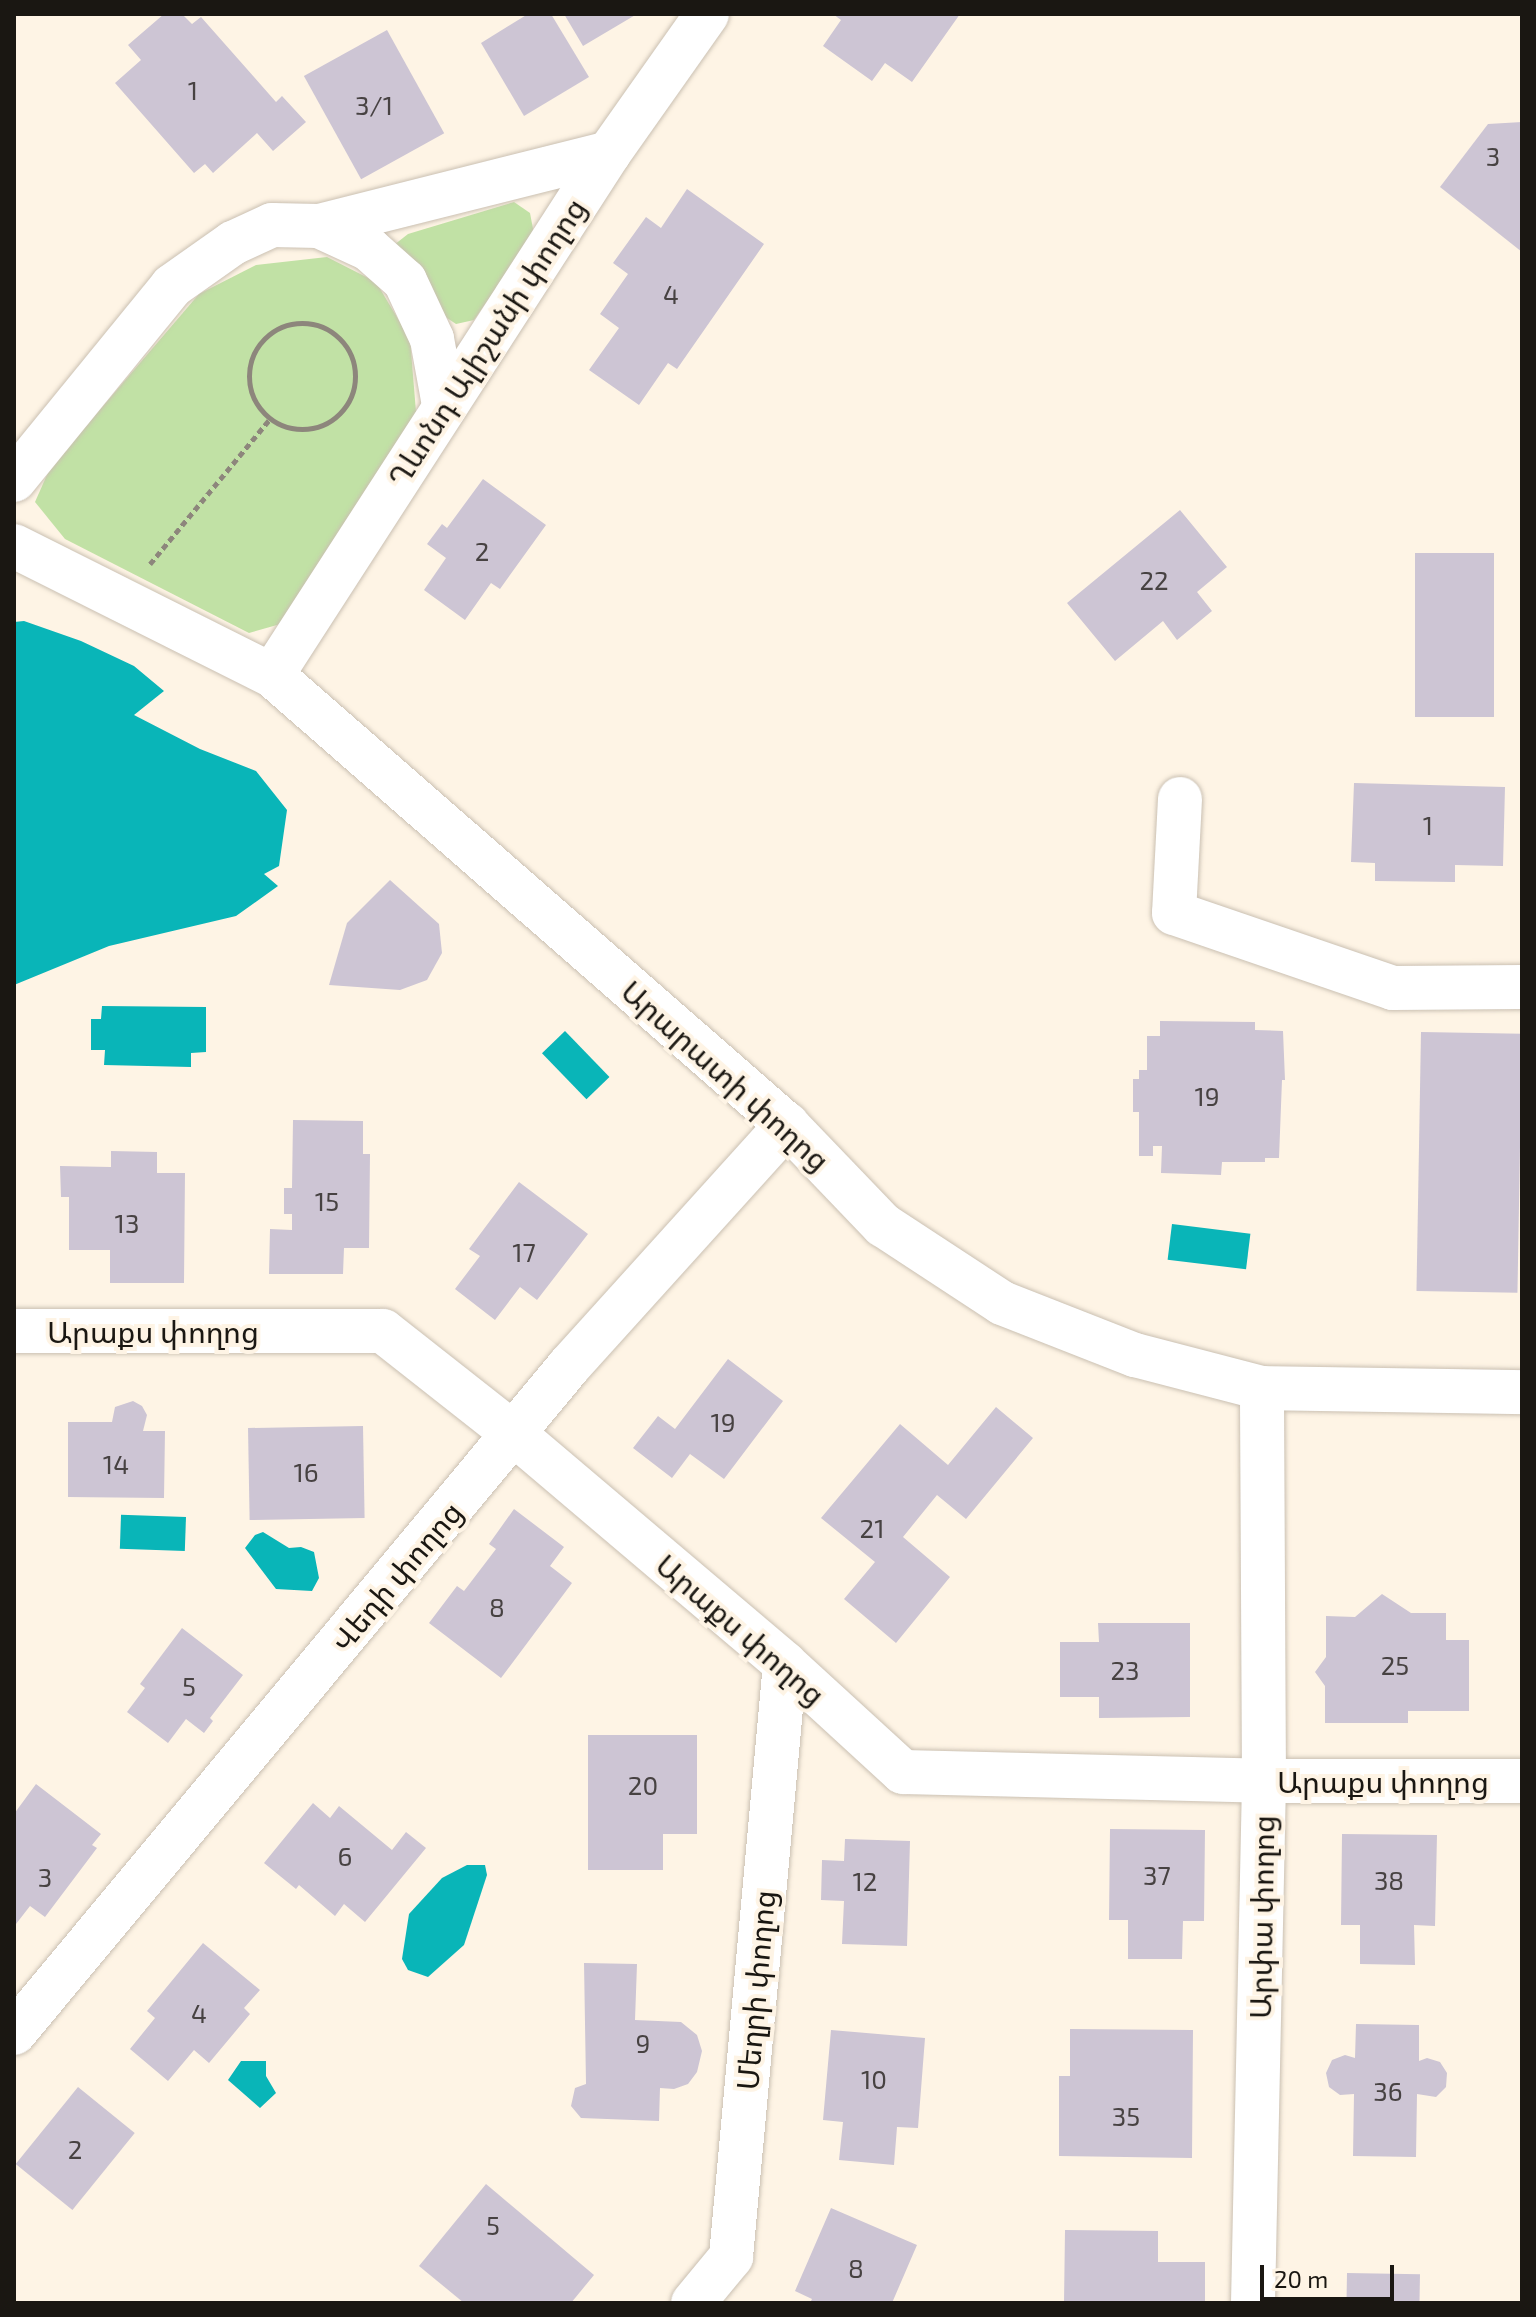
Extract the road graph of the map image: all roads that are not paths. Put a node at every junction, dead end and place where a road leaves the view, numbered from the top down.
1 (707, 14) edge
2 (609, 153) junction
3 (319, 226) junction
4 (444, 405) junction
5 (14, 480) edge
6 (14, 546) edge
7 (272, 675) junction
8 (1180, 799) dead end
9 (1522, 987) edge
10 (787, 1125) junction
11 (14, 1331) edge
12 (1262, 1388) junction
13 (1522, 1392) edge
14 (514, 1434) junction
15 (785, 1664) junction
16 (1264, 1781) junction
17 (1522, 1781) edge
18 (14, 2033) edge
19 (693, 2303) edge
20 (1253, 2303) edge

1 - 2 street, Ղևոնդ Ալիշանի փողոց
2 - 3 street
2 - 4 street, Ղևոնդ Ալիշանի փողոց
3 - 4 street
3 - 5 street
4 - 7 street, Ղևոնդ Ալիշանի փողոց
6 - 7 street, Արարատի փողոց
7 - 10 street, Արարատի փողոց
8 - 9 street
10 - 12 street, Արարատի փողոց
10 - 14 street, Վեդի փողոց
11 - 14 street, Արաքս փողոց
12 - 13 street, Արարատի փողոց
12 - 16 street, Արփա փողոց
14 - 15 street, Արաքս փողոց
14 - 18 street, Վեդի փողոց
15 - 16 street, Արաքս փողոց
15 - 19 street, Մեղրի փողոց
16 - 17 street, Արաքս փողոց
16 - 20 street, Արփա փողոց

